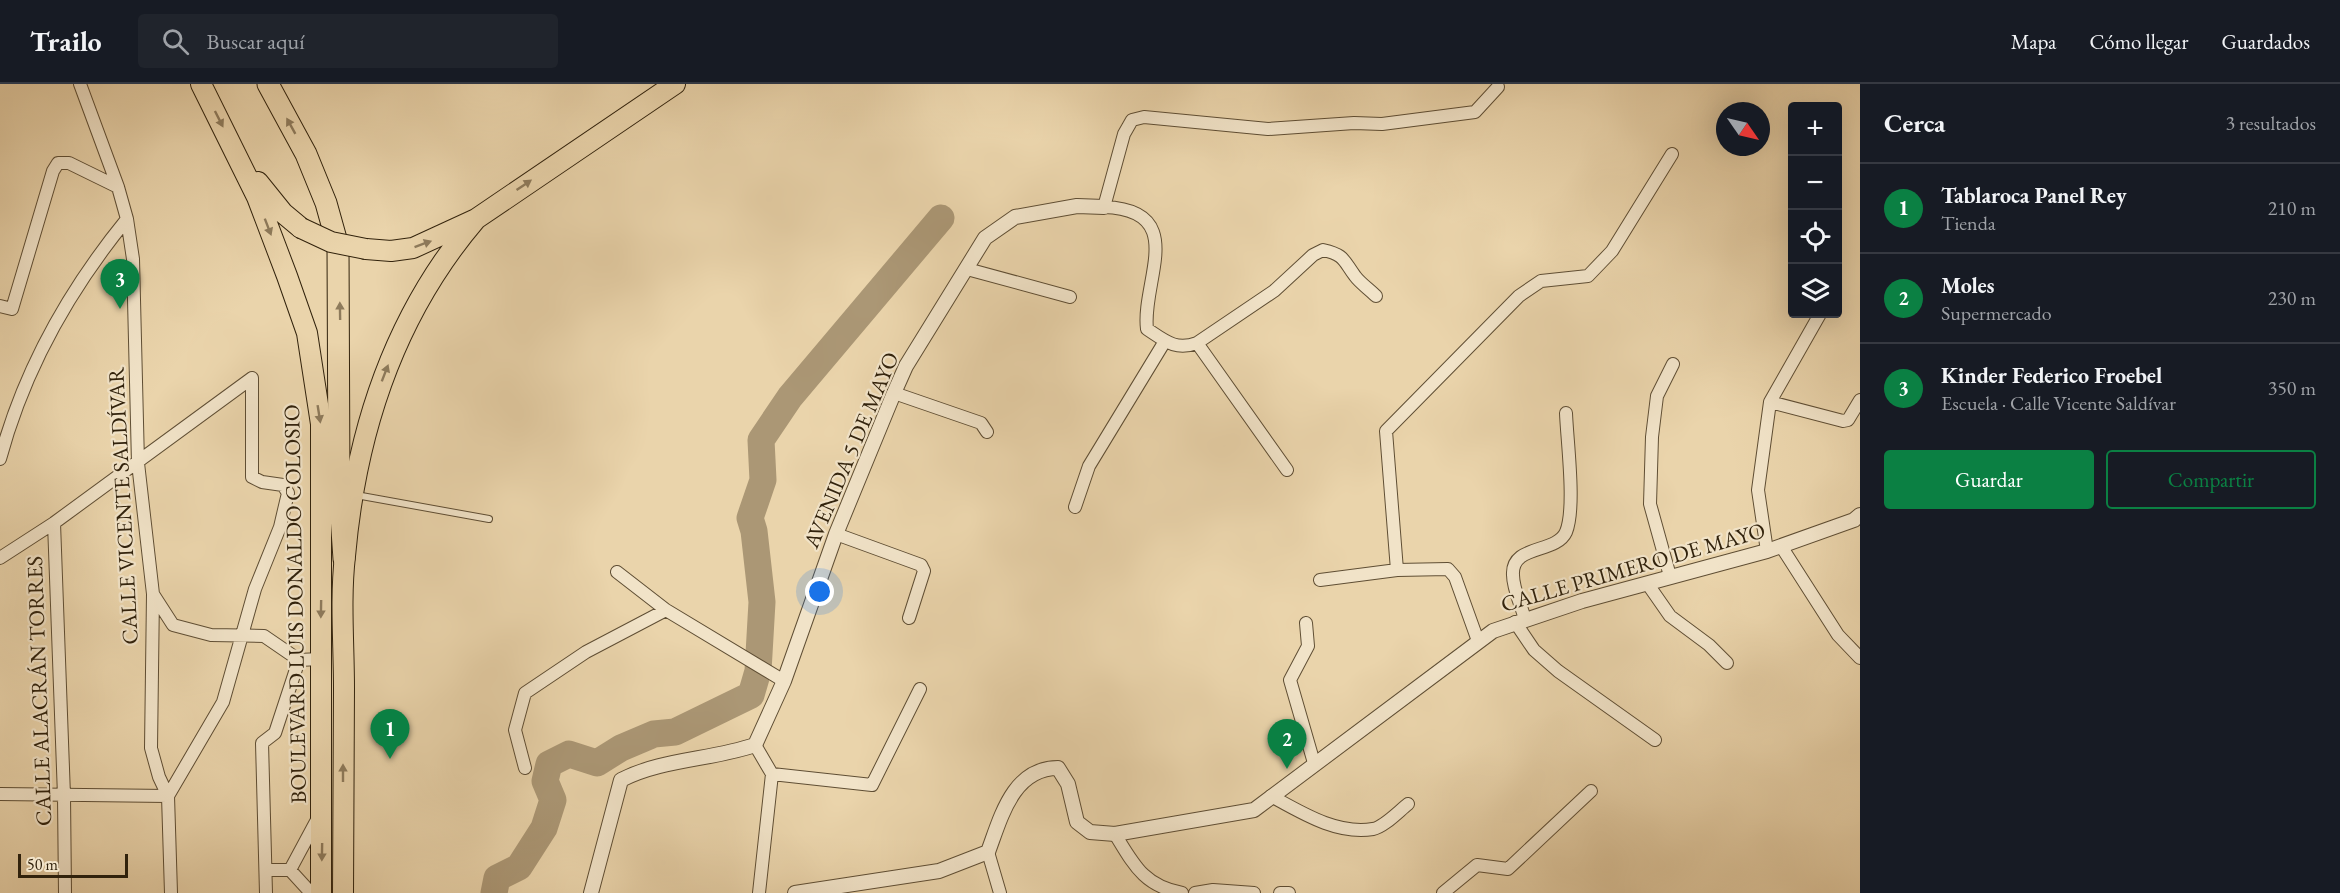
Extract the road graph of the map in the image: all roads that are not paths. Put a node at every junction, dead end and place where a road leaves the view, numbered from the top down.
1 (80, 84) edge
2 (201, 84) edge
3 (268, 84) edge
4 (675, 84) edge
5 (1498, 87) dead end
6 (236, 154) junction
7 (1672, 154) dead end
8 (118, 187) junction
9 (1104, 207) junction
10 (127, 219) junction
11 (476, 219) junction
12 (967, 269) junction
13 (1376, 296) dead end
14 (1070, 297) dead end
15 (0, 306) edge
16 (1818, 318) edge
17 (1165, 341) junction
18 (1197, 343) junction
19 (1673, 364) dead end
20 (894, 393) junction
21 (1860, 400) edge
22 (1770, 402) junction
23 (1566, 413) dead end
24 (987, 432) dead end
25 (0, 459) edge
26 (138, 463) junction
27 (1287, 470) dead end
28 (352, 494) junction
29 (1075, 507) dead end
30 (1860, 515) edge
31 (489, 519) dead end
32 (54, 523) junction
33 (836, 534) junction
34 (1782, 546) junction
35 (1767, 550) junction
36 (0, 558) edge
37 (344, 559) junction
38 (1397, 570) junction
39 (617, 572) dead end
40 (1670, 576) junction
41 (1320, 580) dead end
42 (1647, 583) junction
43 (153, 594) junction
44 (666, 610) junction
45 (909, 618) dead end
46 (1520, 620) junction
47 (1306, 623) dead end
48 (244, 637) junction
49 (1478, 640) junction
50 (1860, 658) edge
51 (320, 659) junction
52 (299, 660) junction
53 (1726, 663) dead end
54 (783, 680) junction
55 (920, 689) dead end
56 (1654, 740) dead end
57 (755, 745) junction
58 (1314, 764) junction
59 (525, 768) dead end
60 (772, 774) junction
61 (1591, 791) dead end
62 (0, 794) edge
63 (64, 796) junction
64 (168, 796) junction
65 (1272, 796) junction
66 (1408, 804) dead end
67 (322, 811) junction
68 (1115, 834) junction
69 (988, 852) junction
70 (266, 870) junction
71 (290, 870) junction
72 (65, 893) edge
73 (171, 893) edge
74 (266, 893) edge
75 (311, 893) edge
76 (321, 893) edge
77 (343, 893) edge
78 (591, 893) edge
79 (759, 893) edge
80 (795, 893) edge
81 (1000, 893) edge
82 (1182, 893) edge
83 (1195, 893) edge
84 (1254, 893) edge
85 (1280, 893) edge
86 (1287, 893) edge
87 (1443, 893) edge

1 - 8 street, CALLE VICENTE SALDÍVAR
2 -> 6 highway, BOULEVARD LUIS DONALDO COLOSIO
37 -> 3 highway
11 -> 4 highway
5 - 9 street
6 -> 11 highway, bridge
6 -> 51 highway, BOULEVARD LUIS DONALDO COLOSIO
7 - 38 street
8 - 10 street, CALLE VICENTE SALDÍVAR
8 - 15 street
9 - 12 street, AVENIDA 5 DE MAYO
9 - 17 street, AVENIDA 5 DE MAYO
10 - 25 street
10 - 26 street, CALLE VICENTE SALDÍVAR
28 -> 11 highway, BOULEVARD LUIS DONALDO COLOSIO
12 - 14 street
12 - 20 street, AVENIDA 5 DE MAYO
13 - 18 street
16 - 22 street
17 - 18 street
17 - 29 street
18 - 27 street
19 - 40 street
20 - 24 street
20 - 33 street, AVENIDA 5 DE MAYO
21 - 22 street
22 - 35 street
23 - 46 street
26 - 32 street
26 - 43 street, CALLE VICENTE SALDÍVAR
26 - 48 street
28 - 31 lane
28 - 37 highway, BOULEVARD LUIS DONALDO COLOSIO
30 - 34 street, CALLE PRIMERO DE MAYO
32 - 36 street
32 - 63 street, CALLE ALACRÁN TORRES
33 - 45 street
33 - 54 street, AVENIDA 5 DE MAYO
34 - 35 street, CALLE PRIMERO DE MAYO
34 - 50 street
35 - 40 street, CALLE PRIMERO DE MAYO
77 -> 37 highway, BOULEVARD LUIS DONALDO COLOSIO
38 - 41 street
38 - 49 street
39 - 44 street
40 - 42 street, CALLE PRIMERO DE MAYO
42 - 46 street, CALLE PRIMERO DE MAYO
42 - 53 street
43 - 48 street
43 - 64 street, CALLE VICENTE SALDÍVAR
44 - 54 street
44 - 59 street
46 - 49 street, CALLE PRIMERO DE MAYO
46 - 56 street
47 - 58 street
48 - 52 street
48 - 64 street
49 - 58 street, CALLE PRIMERO DE MAYO
51 - 52 street
51 - 67 highway, BOULEVARD LUIS DONALDO COLOSIO
52 - 70 street
54 - 57 street, AVENIDA 5 DE MAYO
55 - 60 street
57 - 60 street
57 - 78 street
58 - 65 street, CALLE PRIMERO DE MAYO
60 - 79 street
61 - 87 street
62 - 63 street
63 - 64 street
63 - 72 street, CALLE ALACRÁN TORRES
64 - 73 street, CALLE VICENTE SALDÍVAR
65 - 66 street
65 - 68 street, CALLE PRIMERO DE MAYO
67 - 71 street
67 -> 76 highway, BOULEVARD LUIS DONALDO COLOSIO
68 - 69 street, CALLE PRIMERO DE MAYO
68 - 82 street
69 - 80 street
69 - 81 street
70 - 71 street
70 - 74 street
71 - 75 street
83 - 84 street
85 - 86 street

